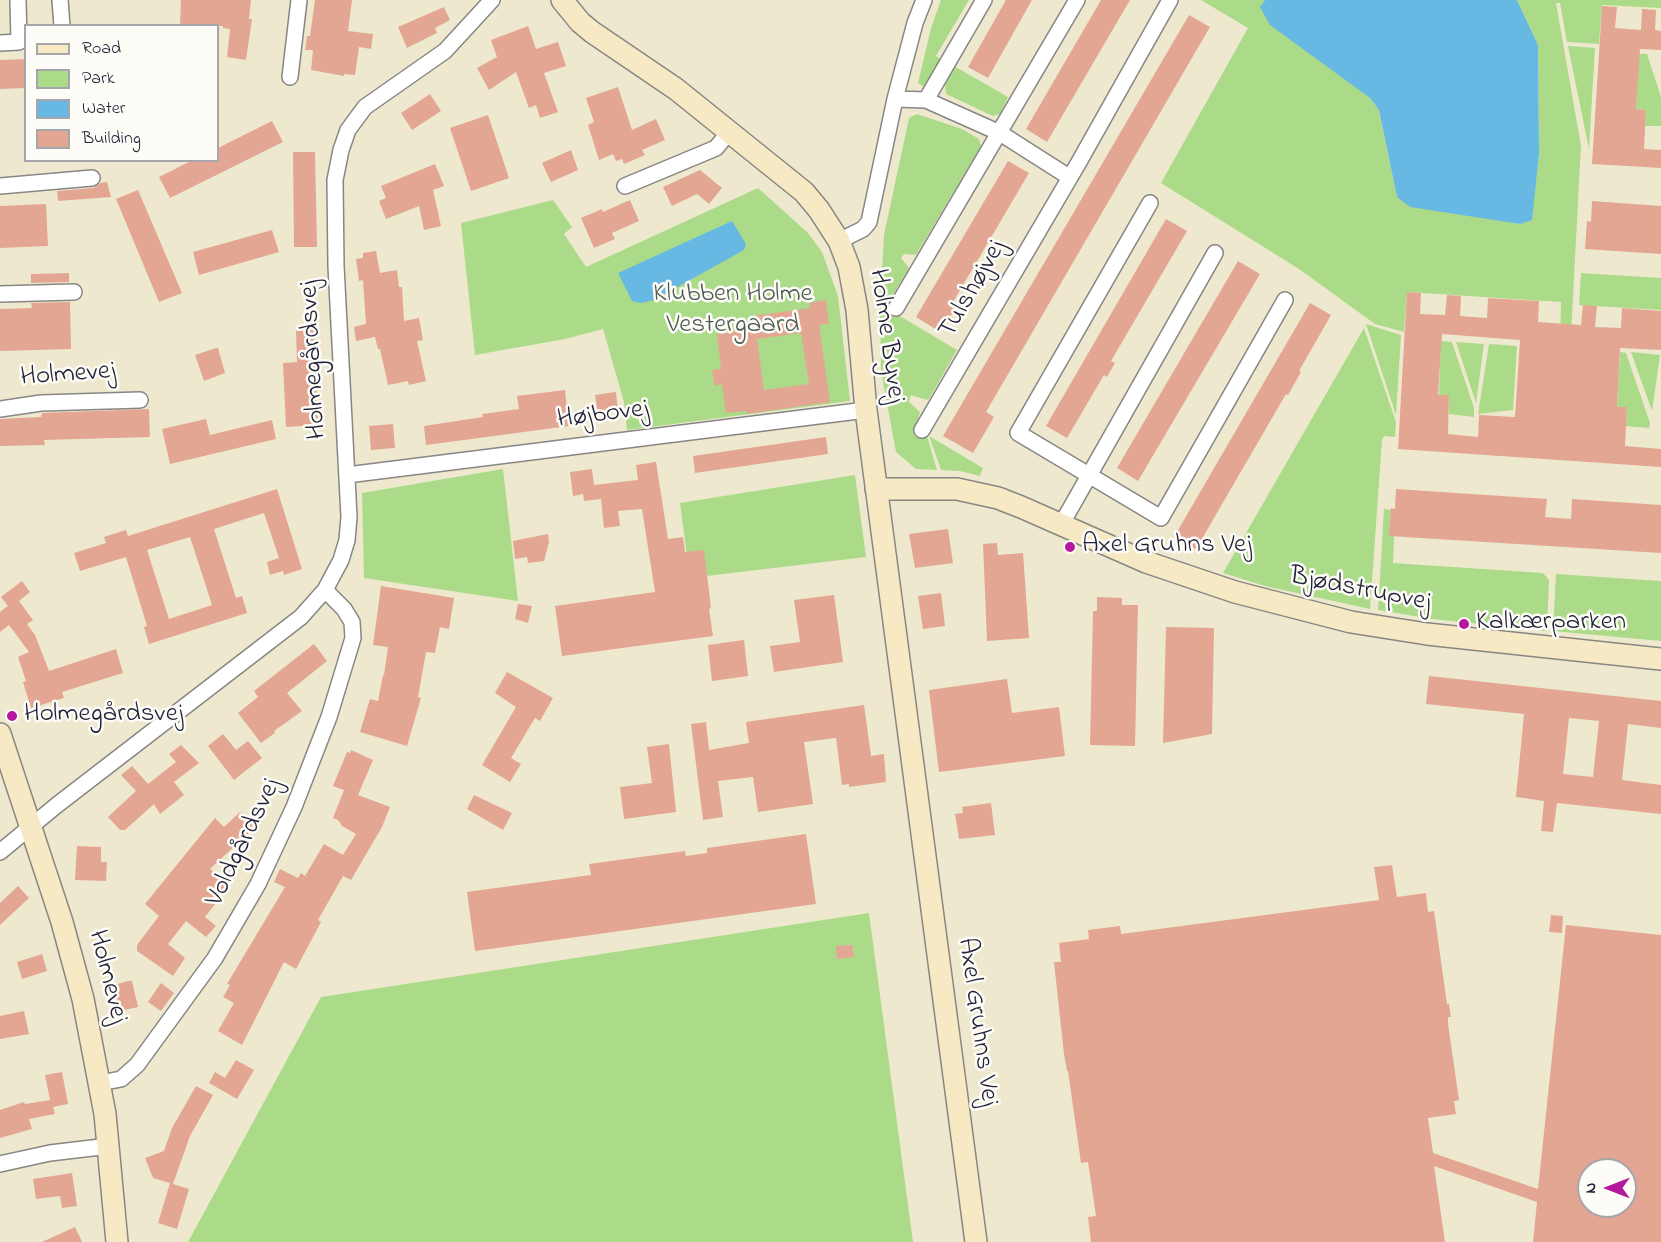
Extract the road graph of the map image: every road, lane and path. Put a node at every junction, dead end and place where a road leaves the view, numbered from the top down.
1 (18, 0) edge
2 (60, 0) edge
3 (299, 0) edge
4 (492, 0) edge
5 (562, 0) edge
6 (924, 0) edge
7 (984, 0) edge
8 (1077, 0) edge
9 (1170, 0) edge
10 (62, 24) edge
11 (0, 43) edge
12 (290, 77) dead end
13 (895, 99) junction
14 (926, 100) junction
15 (729, 132) junction
16 (1000, 133) junction
17 (1069, 177) junction
18 (92, 178) dead end
19 (0, 186) edge
20 (625, 186) dead end
21 (1150, 203) dead end
22 (839, 241) junction
23 (1215, 253) dead end
24 (74, 292) dead end
25 (0, 294) edge
26 (1285, 300) dead end
27 (896, 308) dead end
28 (140, 400) dead end
29 (0, 409) edge
30 (866, 410) junction
31 (922, 430) dead end
32 (347, 475) junction
33 (1088, 475) junction
34 (876, 489) junction
35 (1061, 525) junction
36 (325, 590) junction
37 (1661, 658) edge
38 (0, 734) edge
39 (31, 827) junction
40 (0, 852) edge
41 (100, 1083) junction
42 (109, 1146) junction
43 (0, 1164) edge
44 (117, 1242) edge
45 (976, 1242) edge

1 - 11 street
2 - 10 street
3 - 12 street
4 - 32 street, Holmegårdsvej
5 - 15 street, Holme Byvej
6 - 13 street
7 - 14 street
8 - 16 street
9 - 17 street, Tulshøjvej
13 - 14 street
13 - 22 street
14 - 16 street
15 - 20 street
15 - 22 street, Holme Byvej
16 - 17 street
16 - 27 street
17 - 31 street, Tulshøjvej
18 - 19 street
21 - 33 street
22 - 30 street, Holme Byvej
23 - 33 street
24 - 25 street
26 - 33 street
28 - 29 street, Holmevej
30 - 32 street, Højbovej
30 - 34 street, Holme Byvej
32 - 36 street, Holmegårdsvej
33 - 35 street
34 - 35 street, Bjødstrupvej
34 - 45 street, Axel Gruhns Vej
35 - 37 street, Bjødstrupvej
36 - 39 street, Holmegårdsvej
36 - 41 street, Voldgårdsvej
38 - 39 street, Holmevej
39 - 40 street, Holmegårdsvej
39 - 41 street, Holmevej
41 - 42 street, Holmevej
42 - 43 street
42 - 44 street, Holmevej

